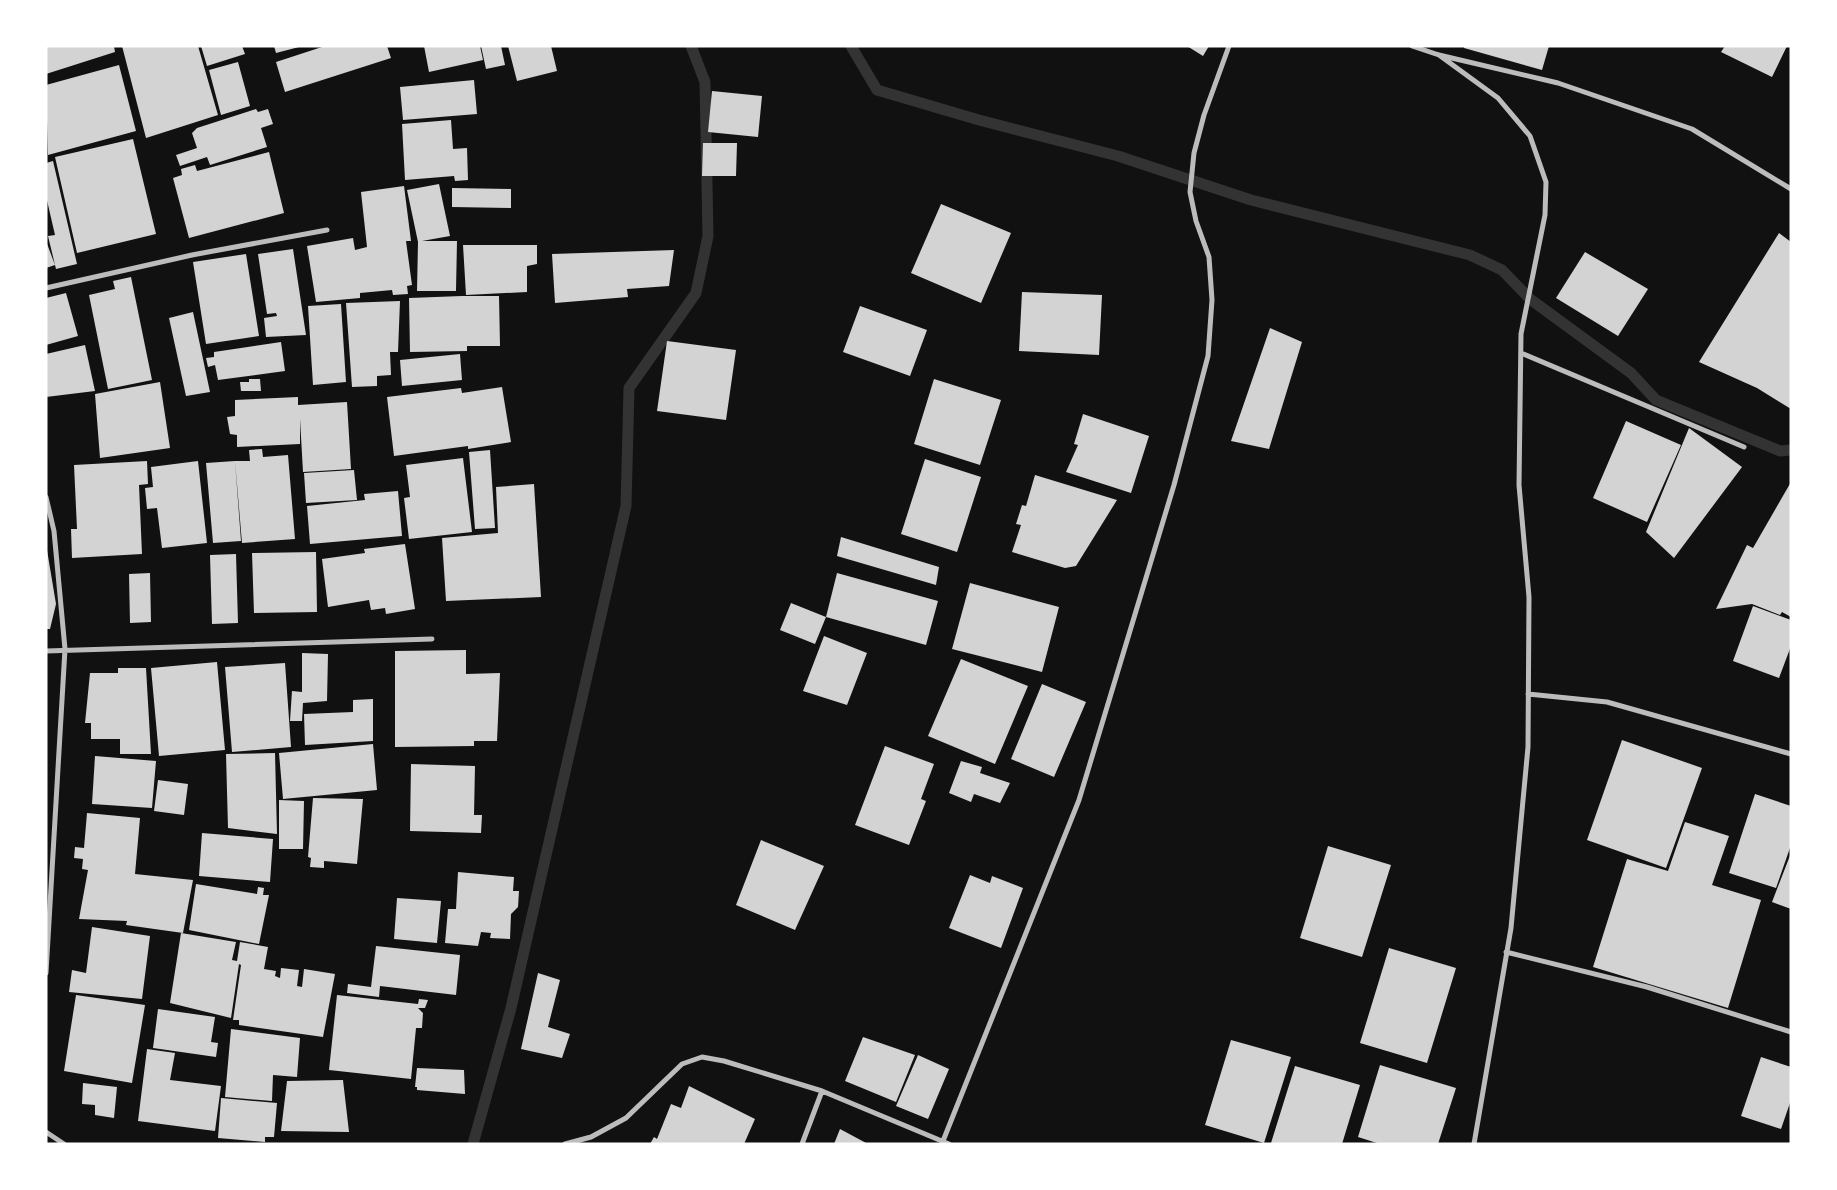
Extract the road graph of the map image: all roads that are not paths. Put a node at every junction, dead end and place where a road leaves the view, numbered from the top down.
1 (1229, 46) edge
2 (1412, 46) edge
3 (1440, 56) junction
4 (1791, 189) edge
5 (327, 230) dead end
6 (46, 288) edge
7 (1521, 353) junction
8 (1744, 447) dead end
9 (46, 497) edge
10 (432, 639) dead end
11 (65, 650) junction
12 (46, 651) edge
13 (1528, 694) junction
14 (1791, 754) edge
15 (1506, 952) junction
16 (46, 973) edge
17 (1791, 1032) edge
18 (822, 1091) junction
19 (46, 1132) edge
20 (946, 1142) edge
21 (64, 1144) edge
22 (565, 1144) edge
23 (802, 1144) edge
24 (1474, 1144) edge

1 - 20 street
2 - 3 street
3 - 4 street
3 - 7 street
5 - 6 street
7 - 8 street
7 - 13 street
9 - 11 street
10 - 11 street
11 - 12 street
11 - 16 street
13 - 14 street
13 - 15 street
15 - 17 street
15 - 24 street
18 - 20 street
18 - 22 street
18 - 23 street
19 - 21 street

